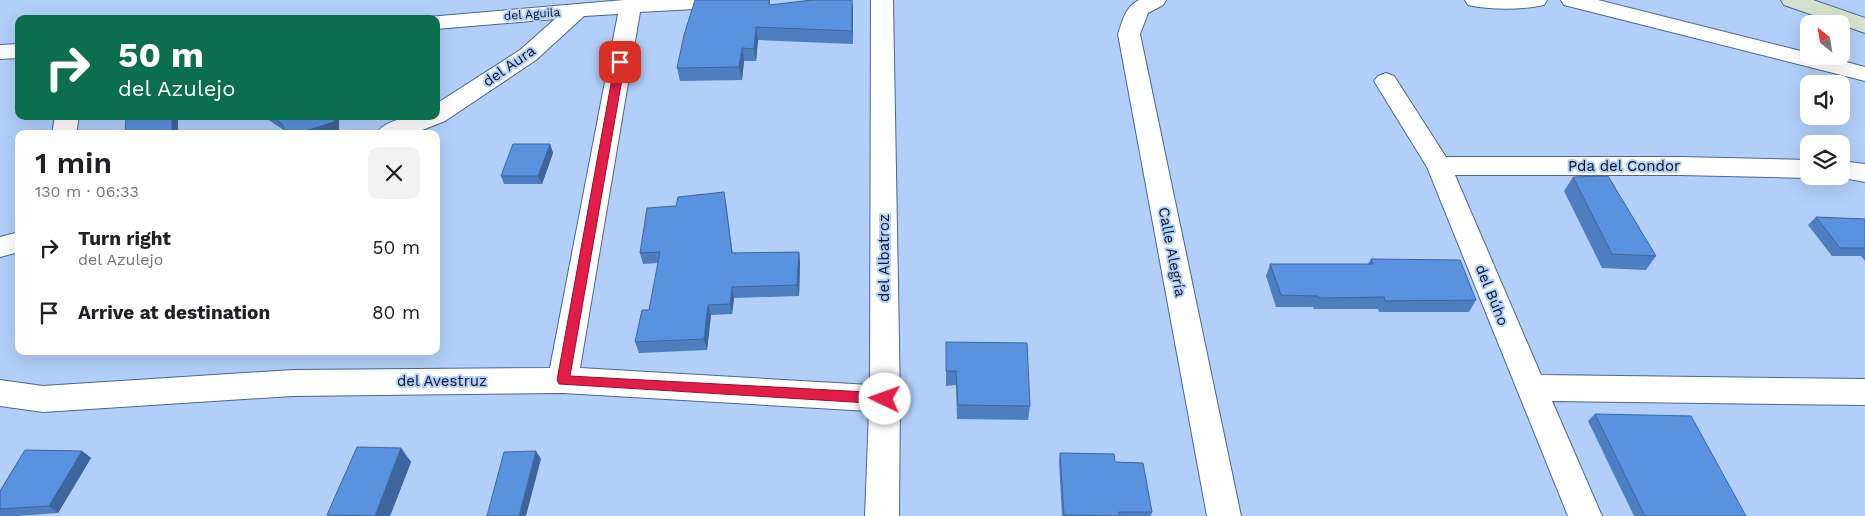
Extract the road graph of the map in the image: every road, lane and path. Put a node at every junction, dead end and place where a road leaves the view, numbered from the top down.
1 (749, 0) edge
2 (882, 0) edge
3 (1156, 0) edge
4 (1476, 0) edge
5 (1536, 0) edge
6 (1572, 0) edge
7 (1792, 0) edge
8 (630, 6) junction
9 (577, 11) junction
10 (440, 22) edge
11 (1865, 26) edge
12 (15, 51) edge
13 (0, 52) edge
14 (1865, 74) edge
15 (1386, 81) dead end
16 (440, 111) edge
17 (422, 120) edge
18 (398, 130) edge
19 (1439, 166) junction
20 (1800, 169) edge
21 (1850, 171) edge
22 (1865, 173) edge
23 (15, 243) edge
24 (0, 247) edge
25 (563, 380) junction
26 (1530, 388) junction
27 (1865, 392) edge
28 (0, 393) edge
29 (885, 399) junction
30 (882, 516) edge
31 (1224, 516) edge
32 (1585, 516) edge

1 - 8 street, del Aguila
2 - 29 street, del Albatroz
3 - 31 street, Calle Alegría
4 - 5 street
6 - 14 street
7 - 11 main road
8 - 9 street, del Aguila
8 - 25 street
9 - 10 street, del Aguila
9 - 16 street, del Aura
12 - 13 street
15 - 19 street, del Búho
17 - 18 street
19 - 20 street, Pda del Condor
19 - 26 street, del Búho
21 - 22 street
23 - 24 street
25 - 28 street, del Avestruz
25 - 29 street, del Avestruz
26 - 27 street
26 - 32 street, del Búho
29 - 30 street, del Albatroz

